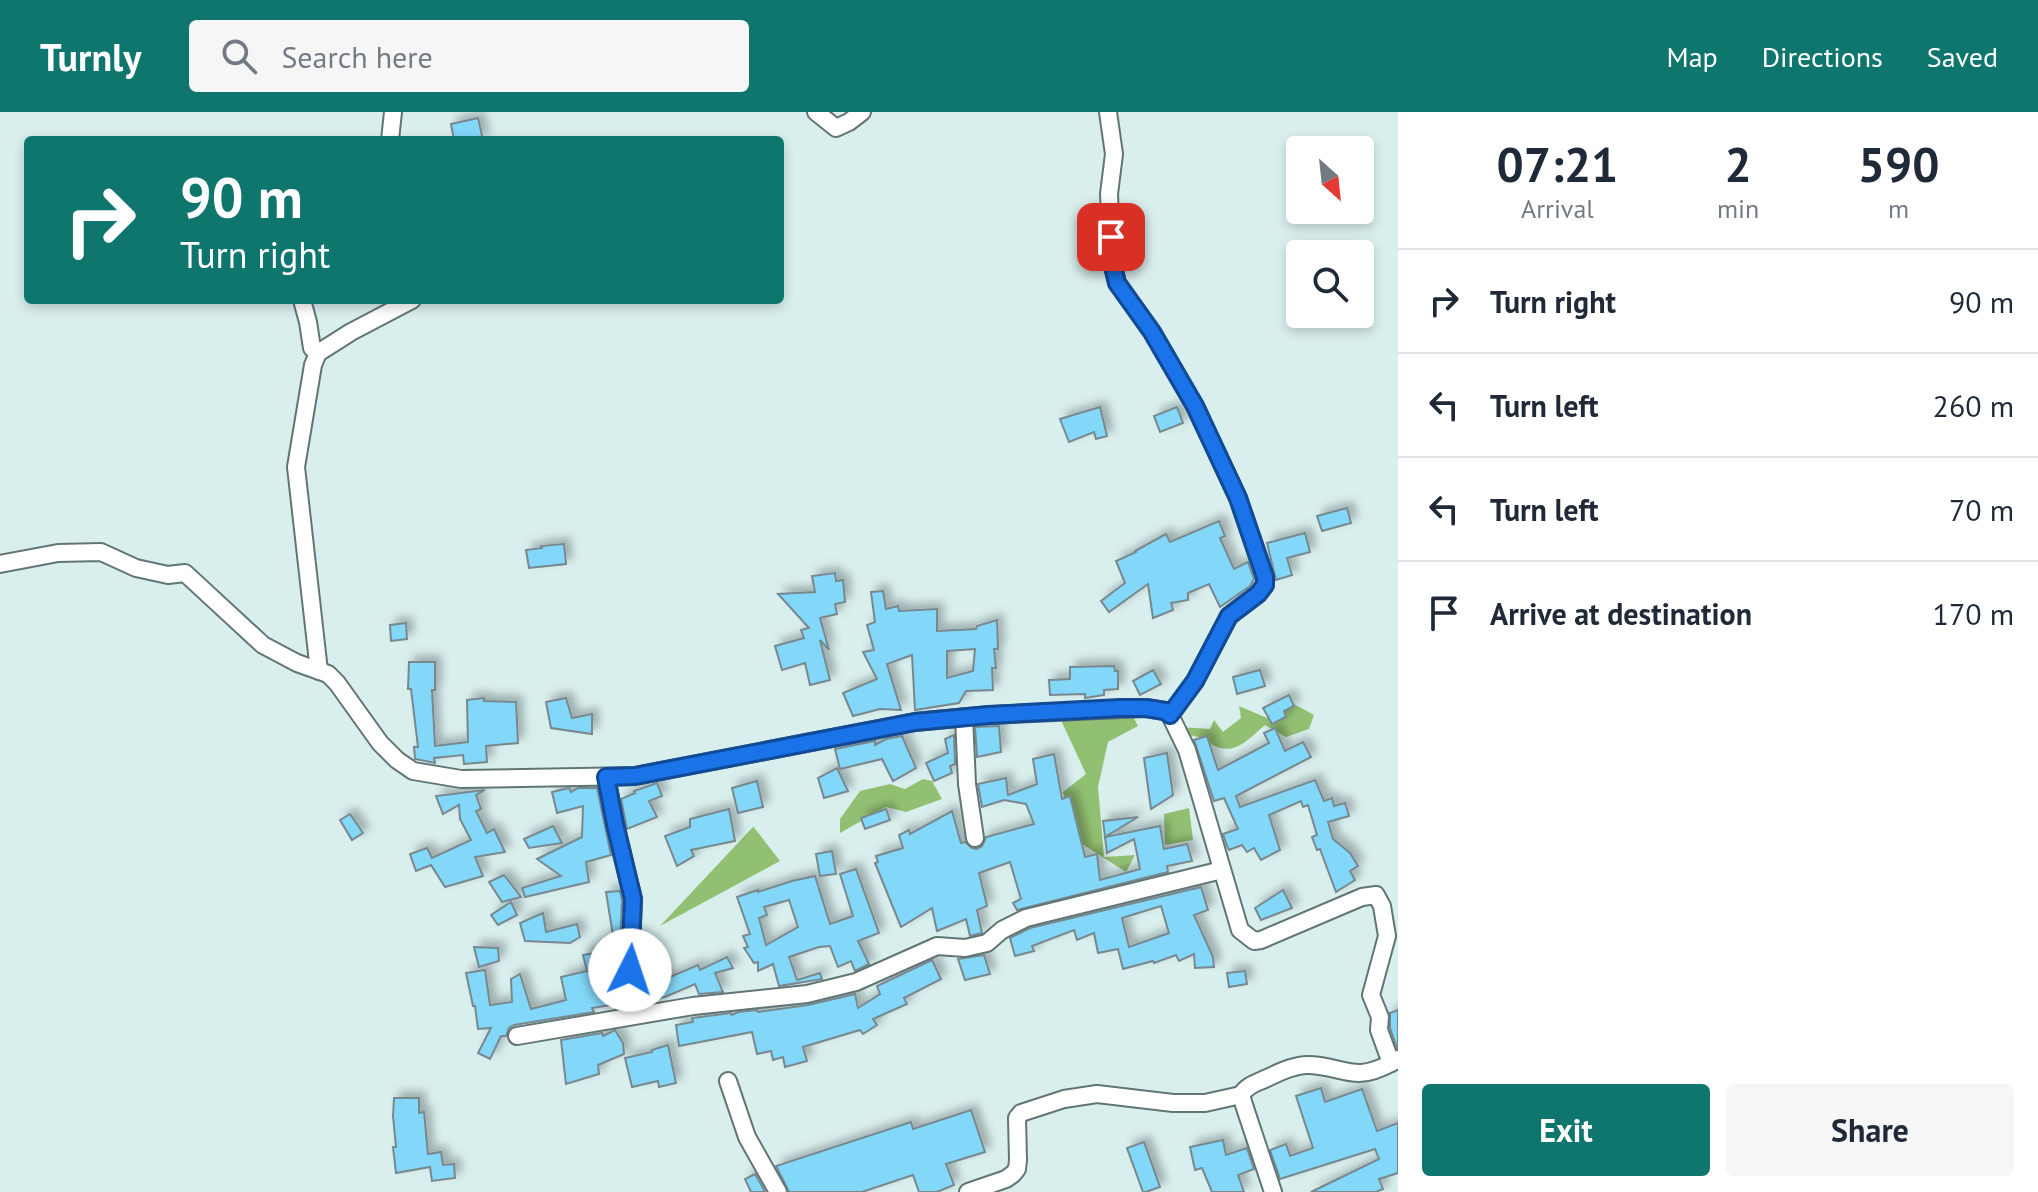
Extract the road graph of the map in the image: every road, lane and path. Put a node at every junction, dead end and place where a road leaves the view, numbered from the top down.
1 (393, 112) edge
2 (816, 112) edge
3 (862, 112) edge
4 (1108, 112) edge
5 (390, 136) edge
6 (303, 304) edge
7 (404, 304) edge
8 (318, 353) junction
9 (0, 564) edge
10 (310, 667) junction
11 (1170, 715) junction
12 (964, 717) junction
13 (606, 777) junction
14 (975, 838) dead end
15 (1222, 870) junction
16 (630, 970) dead end
17 (517, 1036) dead end
18 (1395, 1061) edge
19 (728, 1081) dead end
20 (1241, 1095) junction
21 (778, 1192) edge
22 (968, 1192) edge
23 (1273, 1192) edge

1 - 5 street
2 - 3 street
4 - 11 street
6 - 8 street
7 - 8 street
8 - 10 street
9 - 10 street
10 - 13 street
11 - 12 street
11 - 15 street
12 - 13 street
12 - 14 street
13 - 16 street
15 - 17 street
15 - 18 street
18 - 20 street
19 - 21 street
20 - 22 street
20 - 23 street

